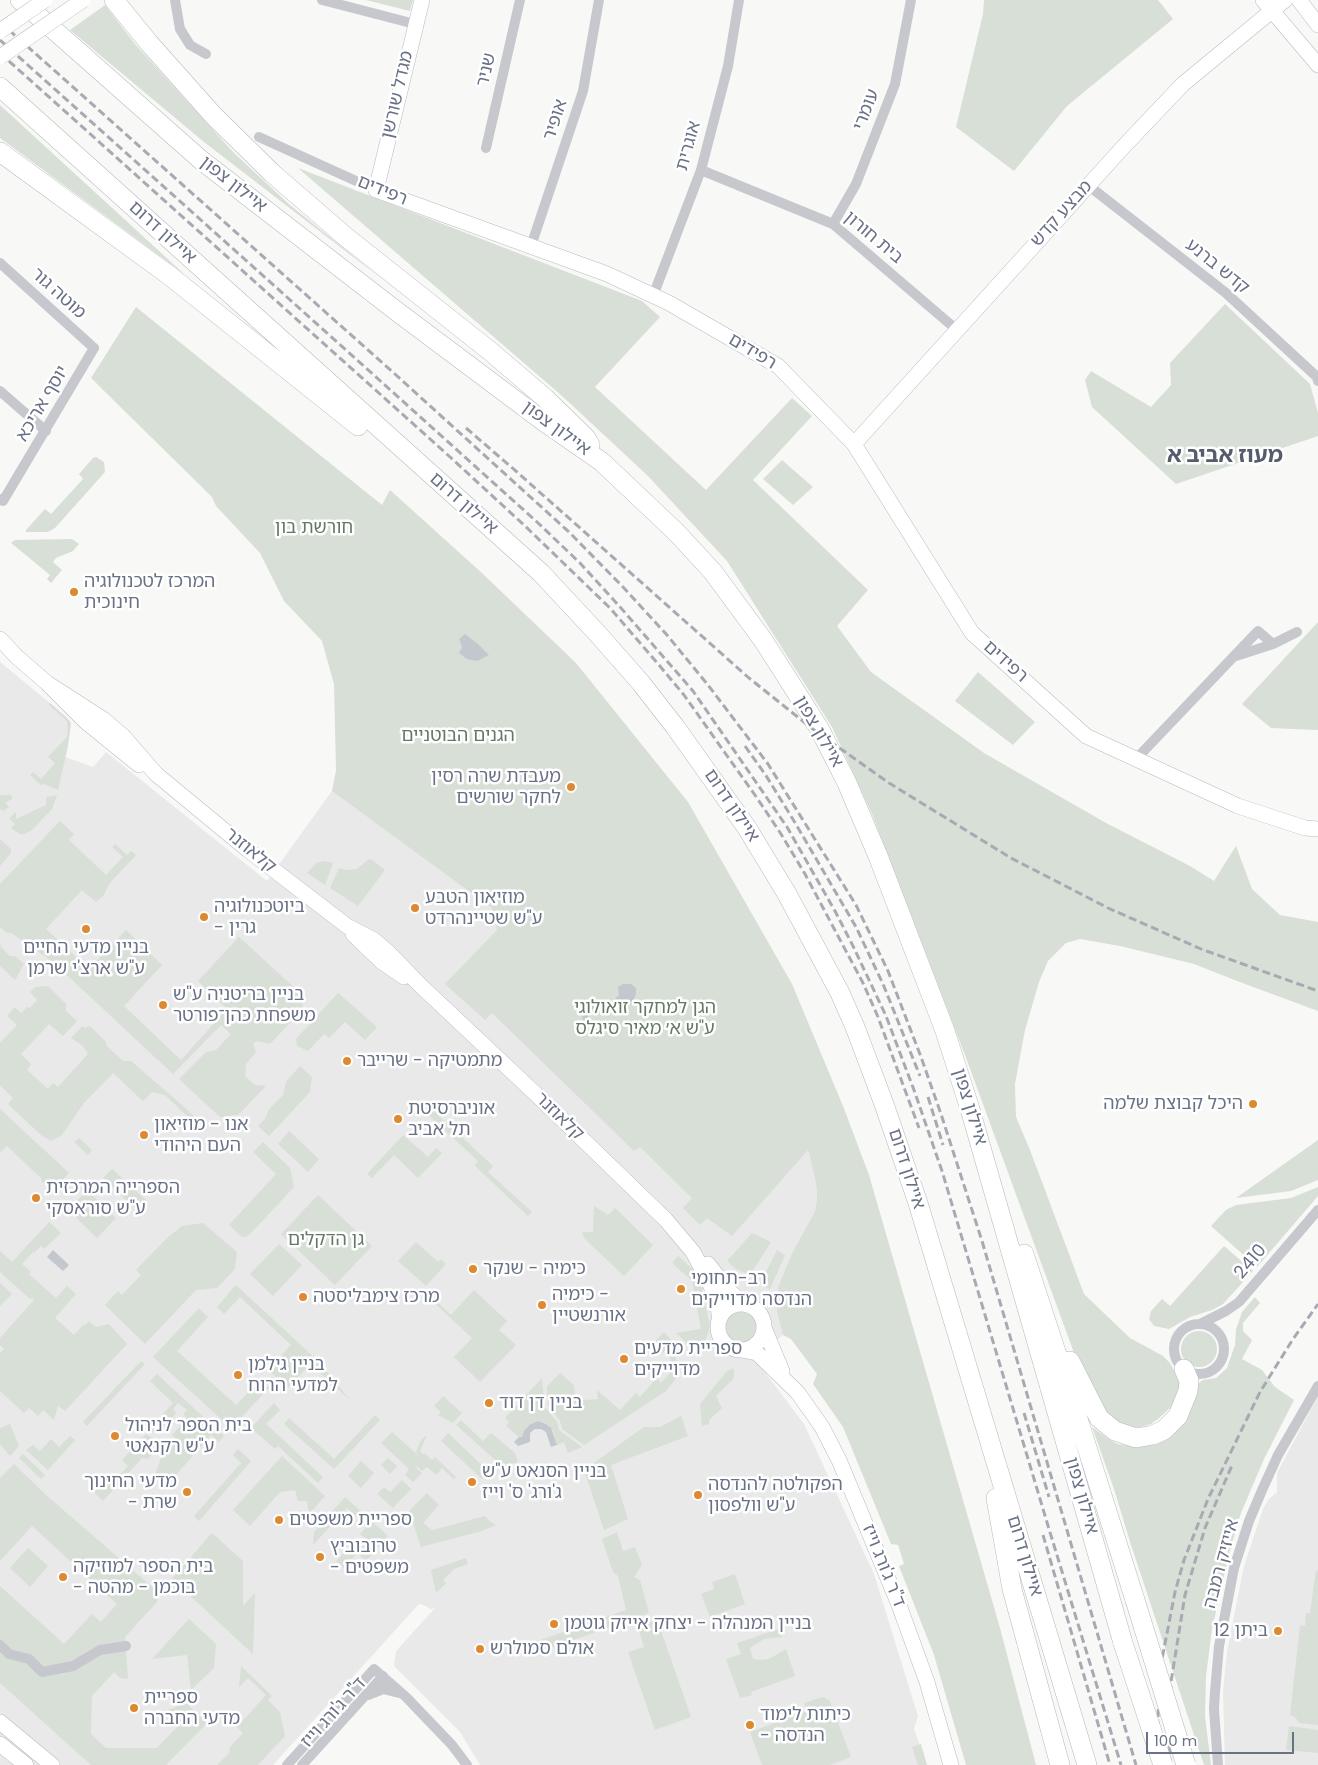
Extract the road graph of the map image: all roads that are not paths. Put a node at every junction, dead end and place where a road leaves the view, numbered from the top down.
1 (20, 0) edge
2 (45, 0) edge
3 (83, 0) edge
4 (114, 0) edge
5 (126, 0) edge
6 (175, 0) edge
7 (322, 0) edge
8 (422, 0) edge
9 (520, 0) edge
10 (599, 0) edge
11 (739, 0) edge
12 (911, 0) edge
13 (1285, 0) edge
14 (1299, 0) edge
15 (1268, 6) edge
16 (1312, 13) edge
17 (415, 24) junction
18 (138, 29) junction
19 (0, 31) edge
20 (206, 54) dead end
21 (0, 57) edge
22 (1318, 65) edge
23 (0, 87) edge
24 (259, 137) dead end
25 (486, 148) dead end
26 (0, 152) edge
27 (0, 161) edge
28 (701, 170) junction
29 (1089, 186) junction
30 (376, 190) junction
31 (55, 193) junction
32 (833, 224) junction
33 (531, 246) junction
34 (0, 263) edge
35 (653, 296) junction
36 (957, 330) junction
37 (94, 348) joint
38 (1318, 382) edge
39 (0, 391) edge
40 (46, 431) junction
41 (854, 444) junction
42 (602, 462) junction
43 (2, 500) edge
44 (516, 550) junction
45 (1297, 632) dead end
46 (0, 639) edge
47 (1273, 644) junction
48 (0, 648) edge
49 (17, 657) junction
50 (1233, 657) junction
51 (1136, 759) junction
52 (1318, 829) edge
53 (970, 1109) junction
54 (1318, 1210) edge
55 (693, 1252) junction
56 (743, 1303) junction
57 (1041, 1304) junction
58 (720, 1318) junction
59 (1200, 1324) junction
60 (765, 1330) junction
61 (742, 1350) junction
62 (1184, 1369) junction
63 (787, 1381) junction
64 (1318, 1386) edge
65 (987, 1435) junction
66 (0, 1645) edge
67 (126, 1646) dead end
68 (379, 1672) junction
69 (406, 1697) junction
70 (359, 1702) junction
71 (0, 1722) edge
72 (0, 1744) edge
73 (26, 1765) edge
74 (52, 1765) edge
75 (287, 1765) edge
76 (302, 1765) edge
77 (467, 1765) edge
78 (951, 1765) edge
79 (1060, 1765) edge
80 (1087, 1765) edge
81 (1163, 1765) edge
82 (1186, 1765) edge
83 (1218, 1765) edge

1 - 42 highway, איילון צפון
2 - 19 street, bridge
3 - 21 street, bridge
4 - 18 highway
5 - 18 highway
6 - 20 street
7 - 17 street
8 - 17 street, מגדל שורשן
9 - 25 street, שניר
10 - 33 street, אופיר
11 - 28 street, אוגרית
12 - 32 street, עומרי
13 - 15 street, מבצע קדש
14 - 16 street
15 - 22 street
15 - 29 street, מבצע קדש
17 - 30 street, מגדל שורשן
18 - 42 highway
23 - 44 highway, איילון דרום
24 - 30 street, רפידים
26 - 31 highway
27 - 31 highway
28 - 32 street, בית חורון
28 - 35 street, אוגרית
29 - 36 street, מבצע קדש
29 - 38 street, קדש ברנע
30 - 33 street, רפידים
31 - 44 highway
32 - 36 street, בית חורון
33 - 35 street, רפידים
34 - 37 street, מוטה גור
35 - 41 street, רפידים
36 - 41 street, מבצע קדש
37 - 40 street, יוסף אריכא
39 - 40 street
40 - 43 street, יוסף אריכא
41 - 51 street, רפידים
42 - 53 highway, איילון צפון
44 - 65 highway, איילון דרום
45 - 47 street
46 - 49 street, קלאוזנר
47 - 50 street
47 - 50 street
48 - 49 street, קלאוזנר
49 - 55 street, קלאוזנר
50 - 51 street
51 - 52 street, רפידים
53 - 57 highway
53 - 81 highway, איילון צפון, bridge
54 - 59 street, 2410
55 - 56 street, קלאוזנר
55 - 58 street, קלאוזנר
56 - 58 street
56 - 60 street
57 - 62 highway
57 - 82 highway, bridge
58 - 61 street
59 - 62 street
59 - 62 street
60 - 61 street
60 - 63 street, ד"ר ג'ורג וייז
61 - 63 street, ד"ר ג'ורג וייז
63 - 78 street, ד"ר ג'ורג וייז
64 - 83 street, אייזיק רמבה
65 - 79 highway
65 - 80 highway, איילון דרום
66 - 67 street
68 - 69 street, ד"ר ג'ורג וייז
68 - 70 street, ד"ר ג'ורג וייז
68 - 75 street, ד"ר ג'ורג וייז
69 - 70 street
69 - 77 street, ד"ר ג'ורג וייז
70 - 76 street, ד"ר ג'ורג וייז
71 - 74 street
72 - 73 street

